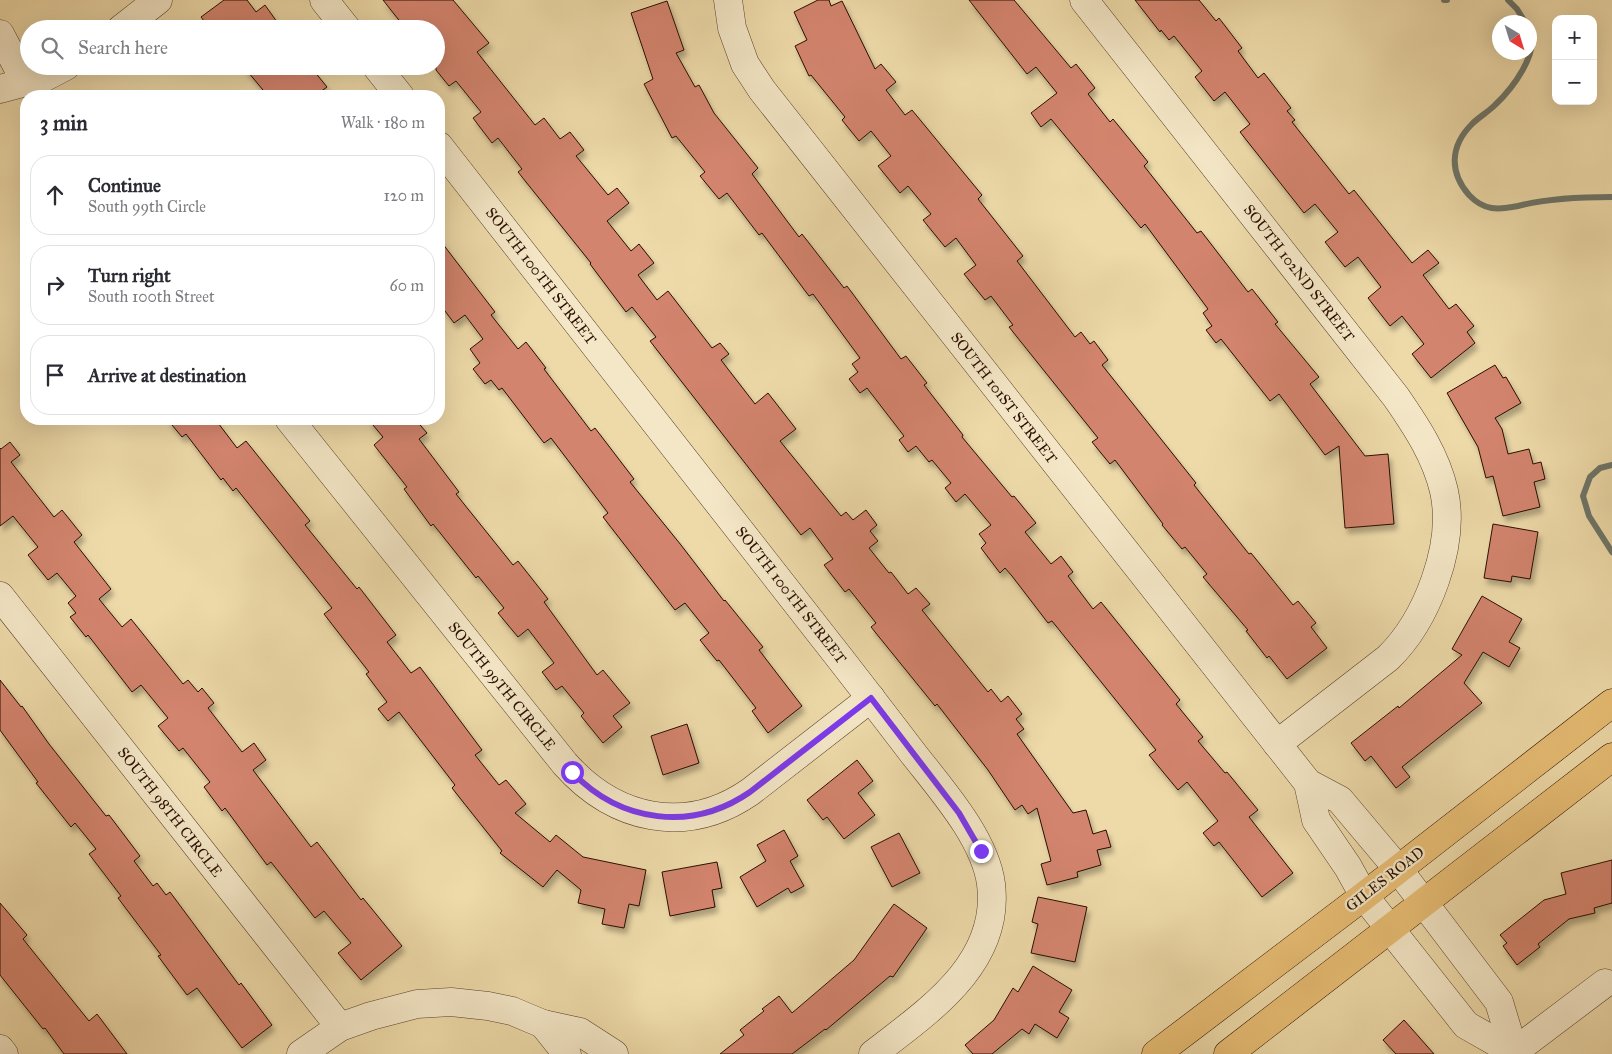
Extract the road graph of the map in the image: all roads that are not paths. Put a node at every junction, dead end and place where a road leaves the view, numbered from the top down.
1 (158, 0) edge
2 (324, 0) edge
3 (728, 0) edge
4 (1084, 0) edge
5 (132, 20) edge
6 (340, 20) edge
7 (0, 34) edge
8 (20, 72) edge
9 (22, 75) edge
10 (47, 75) edge
11 (383, 75) edge
12 (26, 83) junction
13 (0, 89) edge
14 (395, 90) edge
15 (445, 154) edge
16 (294, 425) edge
17 (0, 596) edge
18 (871, 698) junction
19 (1612, 703) edge
20 (1277, 744) junction
21 (1612, 757) edge
22 (1308, 782) junction
23 (1398, 869) junction
24 (1364, 896) junction
25 (1424, 904) junction
26 (1390, 930) junction
27 (1605, 983) dead end
28 (543, 1024) junction
29 (340, 1027) junction
30 (0, 1049) edge
31 (1514, 1053) edge
32 (4, 1054) edge
33 (301, 1054) edge
34 (567, 1054) edge
35 (614, 1054) edge
36 (873, 1054) edge
37 (1156, 1054) edge
38 (1228, 1054) edge

1 - 5 street
2 - 6 street
3 - 20 street, SOUTH 101ST STREET
4 - 20 street, SOUTH 102ND STREET
7 - 8 street
9 - 12 street
10 - 12 street
11 - 14 street
12 - 13 street
15 - 18 street, SOUTH 100TH STREET
16 - 18 street, SOUTH 99TH CIRCLE
17 - 29 street, SOUTH 98TH CIRCLE
18 - 36 street, SOUTH 100TH STREET
19 - 23 main road, GILES ROAD
20 - 22 street, SOUTH 101ST STREET
21 - 25 main road
22 - 23 street, SOUTH 101ST STREET
22 - 24 street, SOUTH 101ST STREET
23 - 24 main road, GILES ROAD
23 - 25 street, SOUTH 101ST STREET
24 - 26 street, SOUTH 101ST STREET
24 - 37 main road, GILES ROAD
25 - 26 main road
25 - 31 street, SOUTH 101ST STREET
26 - 31 street, SOUTH 101ST STREET
26 - 38 main road
27 - 31 street
28 - 29 street
28 - 34 street
28 - 35 street
29 - 33 street
30 - 32 street

